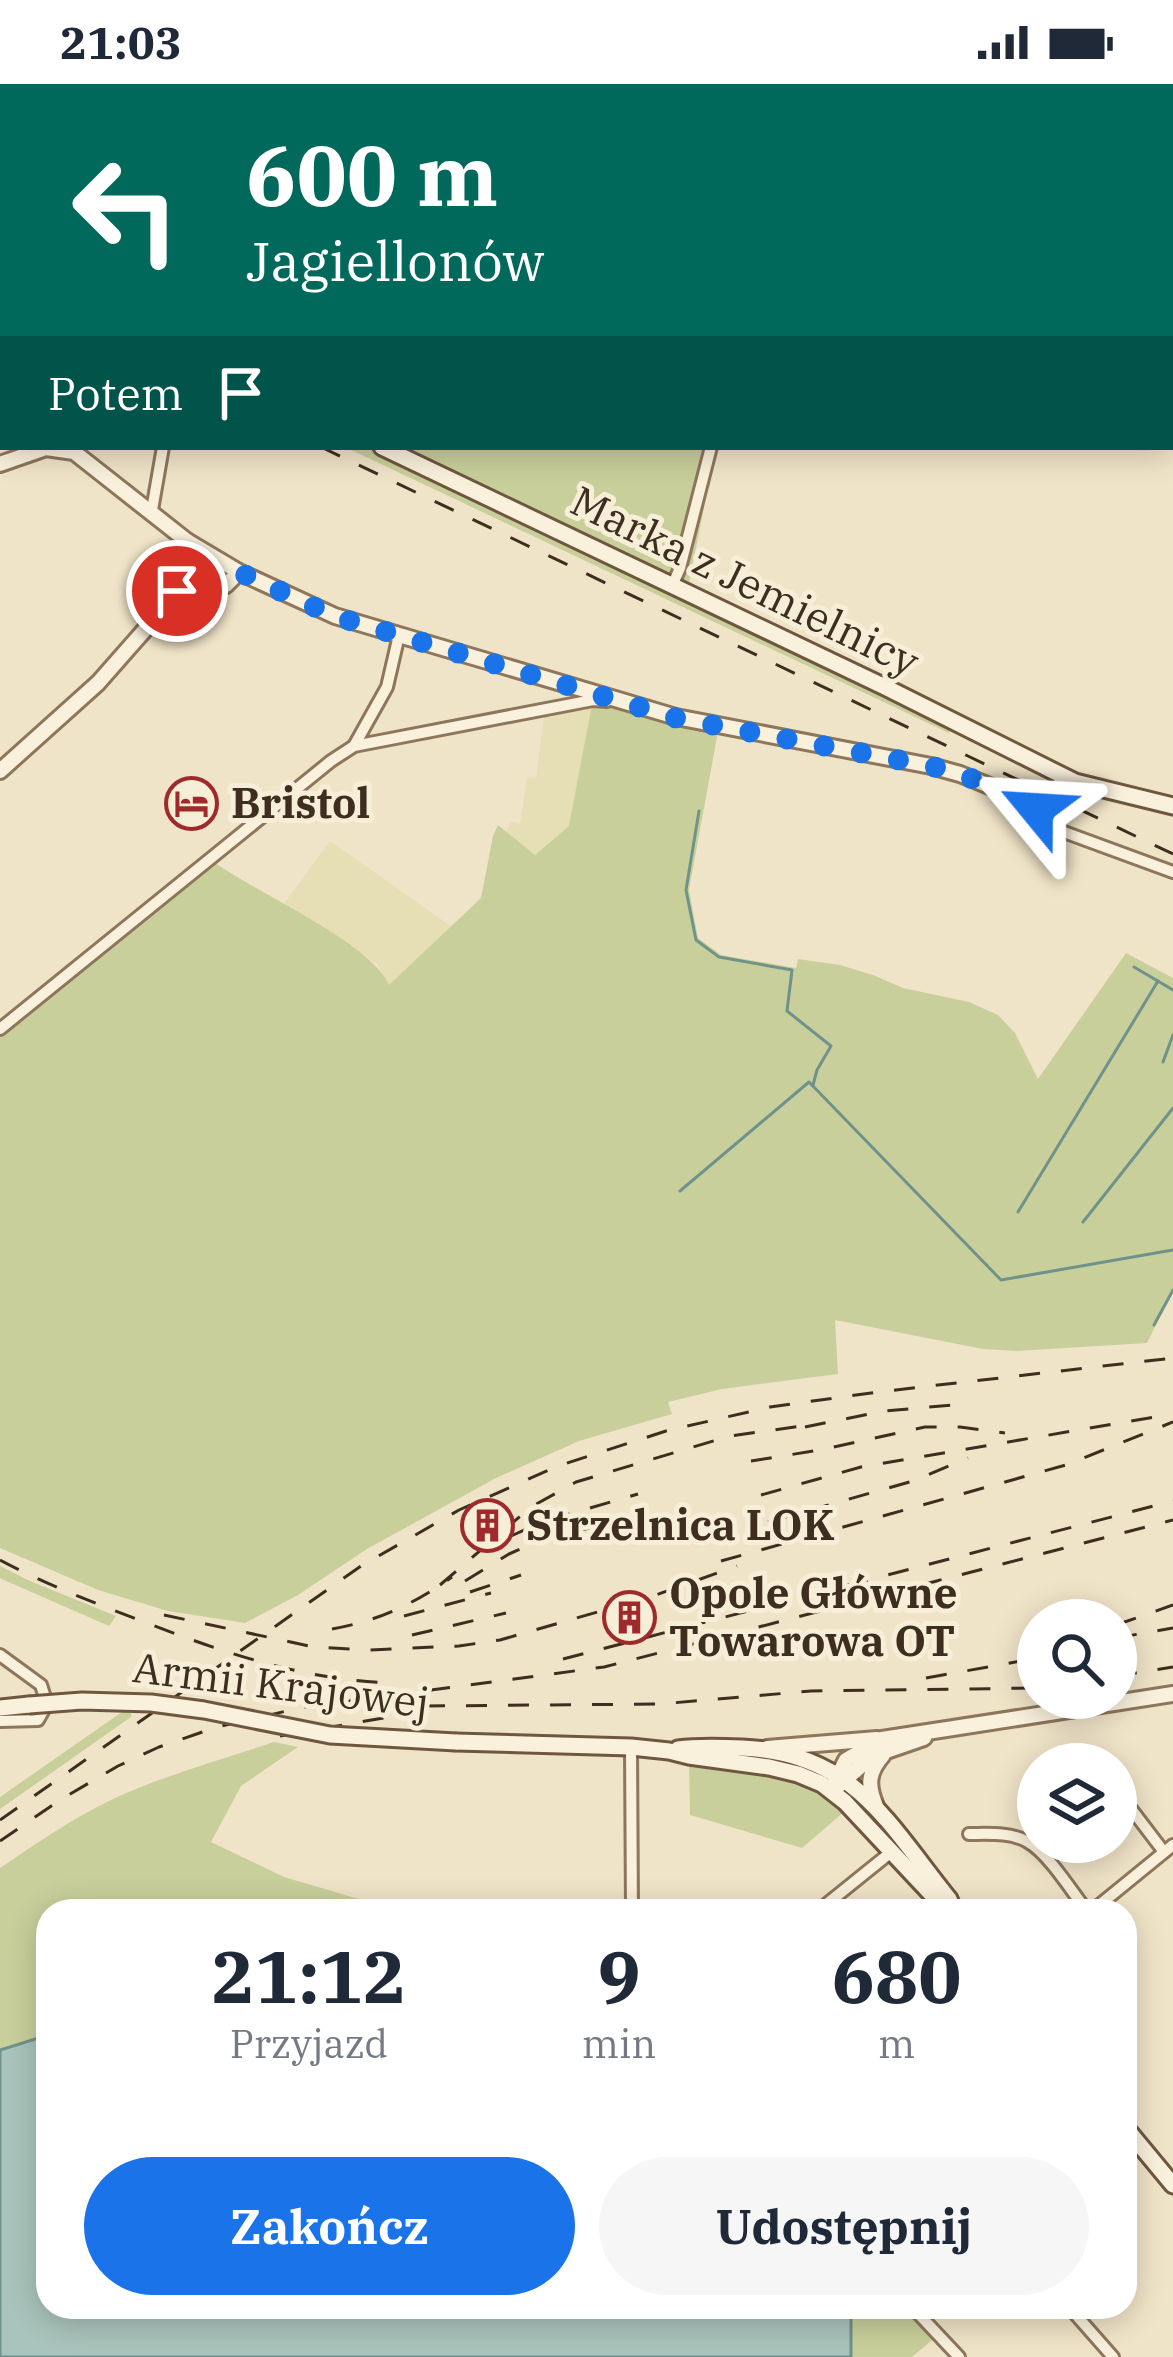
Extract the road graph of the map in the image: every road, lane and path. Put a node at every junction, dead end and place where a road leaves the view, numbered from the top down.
1 (40, 450) edge
2 (60, 450) edge
3 (162, 450) edge
4 (388, 450) edge
5 (710, 450) edge
6 (0, 464) edge
7 (152, 510) junction
8 (187, 541) junction
9 (239, 572) junction
10 (672, 586) junction
11 (164, 608) junction
12 (399, 635) junction
13 (622, 701) junction
14 (354, 746) junction
15 (0, 771) edge
16 (1076, 782) junction
17 (1036, 805) junction
18 (1173, 806) edge
19 (1173, 872) edge
20 (0, 1029) edge
21 (0, 1655) edge
22 (1173, 1694) edge
23 (0, 1708) edge
24 (0, 1721) edge
25 (884, 1745) junction
26 (631, 1747) junction
27 (763, 1749) junction
28 (669, 1750) junction
29 (842, 1776) junction
30 (832, 1791) junction
31 (878, 1810) junction
32 (1137, 1814) edge
33 (969, 1834) dead end
34 (1168, 1849) edge
35 (890, 1853) junction
36 (632, 1899) edge
37 (833, 1899) edge
38 (938, 1899) edge
39 (949, 1899) edge
40 (1079, 1899) edge
41 (1104, 1899) edge
42 (1137, 2142) edge
43 (1173, 2185) edge
44 (923, 2319) edge
45 (1080, 2319) edge
46 (959, 2357) edge
47 (1113, 2357) edge

1 - 6 street
2 - 7 street
3 - 7 street
4 - 10 main road, Marka z Jemielnicy
5 - 10 street
7 - 8 street
8 - 9 street
8 - 11 street
9 - 11 street
9 - 12 street
10 - 16 main road, Marka z Jemielnicy
11 - 15 street
12 - 13 street
12 - 14 street
13 - 14 street
13 - 17 street
14 - 20 street
16 - 17 street
16 - 18 main road, Marka z Jemielnicy
17 - 19 street
21 - 24 street
22 - 25 street
23 - 26 main road, Armii Krajowej, bridge
25 - 27 street
25 - 29 street
25 - 31 street
26 - 28 main road, Armii Krajowej
26 - 36 street
27 - 28 main road
27 - 29 main road
28 - 30 main road
29 - 30 street
29 - 31 main road
30 - 35 main road
31 - 39 main road
32 - 34 street
33 - 40 street
34 - 41 street
35 - 37 street
35 - 38 main road
42 - 43 main road
44 - 46 street
45 - 47 street

